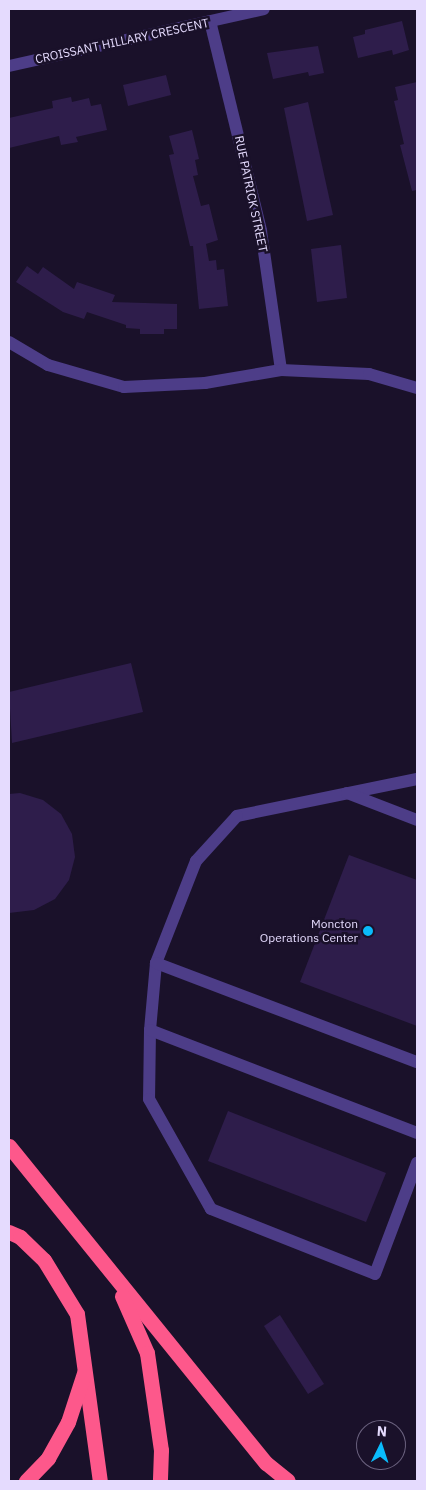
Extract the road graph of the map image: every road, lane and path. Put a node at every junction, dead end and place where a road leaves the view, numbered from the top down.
1 (264, 9) edge
2 (210, 21) junction
3 (9, 66) edge
4 (9, 342) edge
5 (281, 370) junction
6 (417, 388) edge
7 (417, 779) edge
8 (347, 793) junction
9 (417, 820) edge
10 (156, 963) junction
11 (150, 1030) junction
12 (417, 1062) edge
13 (417, 1134) edge
14 (9, 1146) edge
15 (417, 1163) edge
16 (9, 1232) edge
17 (115, 1280) junction
18 (86, 1369) junction
19 (26, 1481) edge
20 (100, 1481) edge
21 (160, 1481) edge
22 (288, 1481) edge

1 - 2 street, CROISSANT HILLARY CRESCENT
2 - 3 street, CROISSANT HILLARY CRESCENT
2 - 5 street, RUE PATRICK STREET
4 - 5 street
5 - 6 street
7 - 8 street
8 - 9 street
8 - 10 street
10 - 11 street
10 - 12 street
11 - 13 street
11 - 15 street
14 - 17 highway
16 - 18 highway
17 - 21 highway
17 - 22 highway
18 - 19 highway
18 - 20 highway

